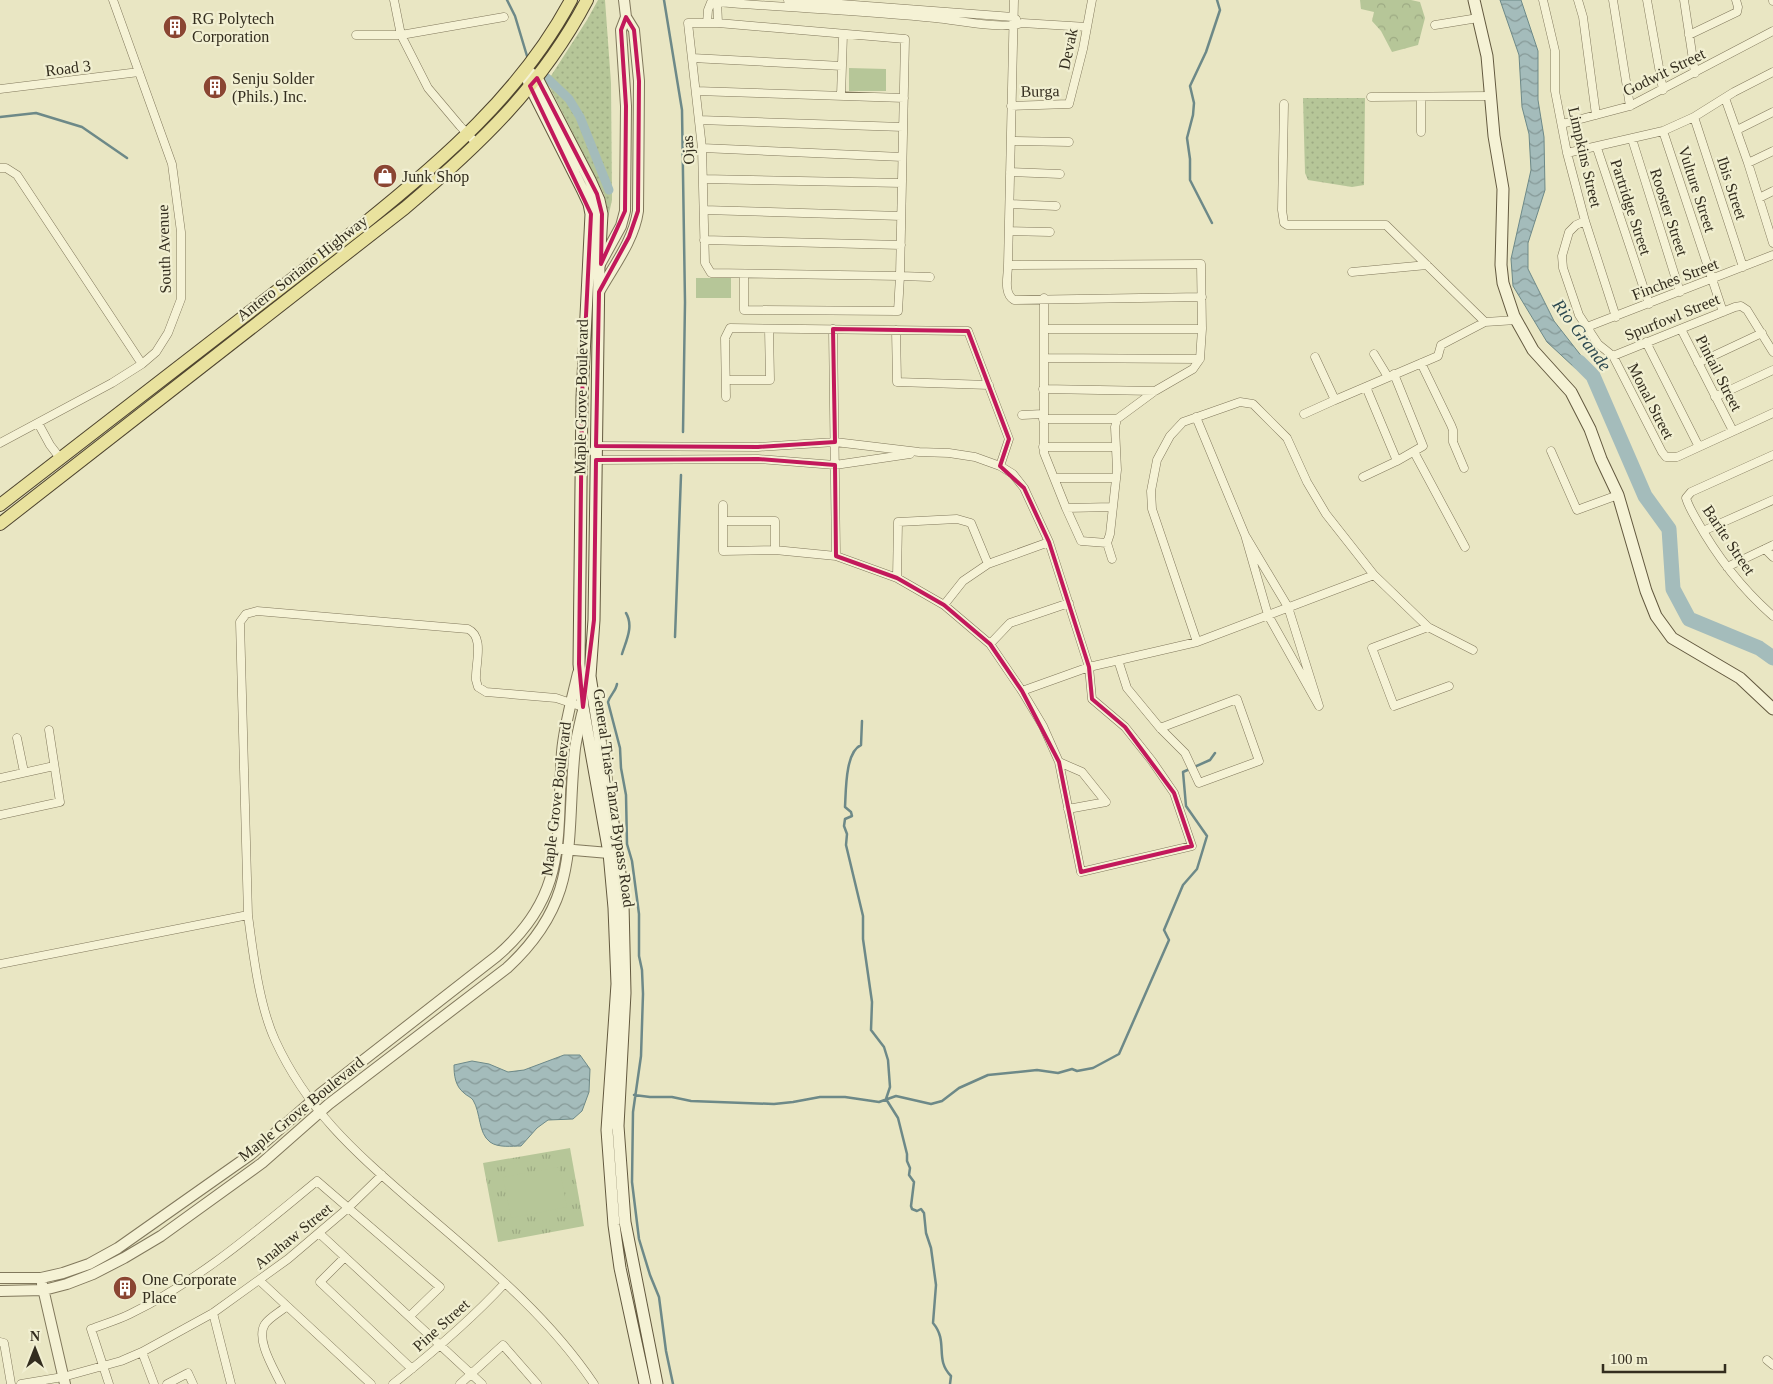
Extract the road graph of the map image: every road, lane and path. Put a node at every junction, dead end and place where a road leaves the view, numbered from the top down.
1 (113, 0) edge
2 (394, 0) edge
3 (571, 0) edge
4 (587, 0) edge
5 (624, 0) edge
6 (788, 0) edge
7 (1014, 0) edge
8 (1092, 0) edge
9 (1474, 0) edge
10 (1543, 0) edge
11 (1578, 0) edge
12 (1614, 0) edge
13 (1647, 0) edge
14 (1684, 0) edge
15 (1736, 0) edge
16 (715, 1) edge
17 (504, 17) dead end
18 (626, 17) junction
19 (1013, 17) junction
20 (1478, 18) junction
21 (1022, 22) junction
22 (707, 23) junction
23 (718, 23) junction
24 (1435, 25) dead end
25 (1013, 26) junction
26 (1087, 27) junction
27 (1773, 31) edge
28 (843, 34) junction
29 (356, 35) dead end
30 (401, 35) junction
31 (1689, 35) junction
32 (692, 58) junction
33 (842, 66) junction
34 (526, 70) junction
35 (139, 72) junction
36 (1773, 72) edge
37 (1695, 73) junction
38 (533, 82) junction
39 (0, 89) edge
40 (1663, 90) junction
41 (696, 91) junction
42 (841, 96) junction
43 (1490, 96) junction
44 (1371, 97) dead end
45 (1421, 97) junction
46 (904, 98) junction
47 (1725, 98) junction
48 (1069, 104) joint
49 (1284, 104) dead end
50 (1011, 106) junction
51 (1630, 106) junction
52 (1773, 112) edge
53 (1596, 115) junction
54 (1694, 116) junction
55 (699, 120) junction
56 (1562, 124) junction
57 (903, 126) junction
58 (1737, 130) junction
59 (1663, 131) junction
60 (1421, 132) dead end
61 (467, 134) junction
62 (1632, 139) junction
63 (1011, 141) junction
64 (1069, 142) dead end
65 (478, 144) junction
66 (702, 148) junction
67 (1597, 148) junction
68 (1773, 150) edge
69 (1567, 154) junction
70 (902, 157) junction
71 (1748, 163) junction
72 (0, 168) edge
73 (1010, 172) junction
74 (1060, 174) dead end
75 (703, 179) junction
76 (902, 183) junction
77 (1773, 190) edge
78 (1759, 198) junction
79 (1010, 204) junction
80 (1056, 206) dead end
81 (704, 210) junction
82 (901, 216) junction
83 (1586, 221) junction
84 (1771, 230) edge
85 (1009, 231) junction
86 (1050, 232) dead end
87 (704, 240) junction
88 (1773, 244) edge
89 (901, 246) junction
90 (1773, 255) edge
91 (1008, 265) junction
92 (1427, 265) junction
93 (599, 267) junction
94 (1743, 267) junction
95 (1352, 272) dead end
96 (744, 274) junction
97 (900, 276) junction
98 (930, 277) dead end
99 (1712, 280) junction
100 (593, 292) junction
101 (1680, 292) junction
102 (1202, 297) junction
103 (1044, 298) junction
104 (1649, 304) junction
105 (1723, 312) junction
106 (1616, 317) junction
107 (1516, 320) junction
108 (1485, 322) junction
109 (769, 328) junction
110 (1587, 328) junction
111 (834, 329) junction
112 (1044, 329) junction
113 (1202, 329) junction
114 (1681, 329) junction
115 (896, 330) junction
116 (1762, 333) junction
117 (1646, 342) junction
118 (1773, 352) edge
119 (1374, 354) dead end
120 (1613, 356) junction
121 (1314, 357) dead end
122 (1044, 358) junction
123 (1200, 359) junction
124 (1698, 363) junction
125 (142, 364) junction
126 (1421, 364) junction
127 (1773, 370) edge
128 (1391, 376) junction
129 (726, 380) junction
130 (989, 385) junction
131 (1366, 387) junction
132 (1043, 388) junction
133 (1155, 391) junction
134 (726, 397) dead end
135 (1716, 397) junction
136 (1335, 400) junction
137 (1773, 413) edge
138 (1304, 414) dead end
139 (1022, 415) dead end
140 (1043, 417) junction
141 (1196, 417) junction
142 (1117, 419) junction
143 (38, 423) junction
144 (1733, 431) junction
145 (835, 442) junction
146 (0, 443) edge
147 (596, 446) junction
148 (758, 447) junction
149 (1043, 447) junction
150 (1116, 447) junction
151 (1699, 447) junction
152 (1551, 451) dead end
153 (919, 452) junction
154 (1414, 452) junction
155 (1773, 455) edge
156 (60, 458) junction
157 (758, 459) junction
158 (596, 460) junction
159 (1397, 461) junction
160 (835, 465) junction
161 (1000, 466) junction
162 (1464, 468) dead end
163 (1363, 477) dead end
164 (1055, 478) junction
165 (1116, 478) junction
166 (1618, 495) junction
167 (1773, 500) edge
168 (0, 505) edge
169 (723, 505) dead end
170 (1113, 507) junction
171 (1066, 508) junction
172 (723, 521) junction
173 (0, 524) edge
174 (1703, 531) junction
175 (1245, 535) junction
176 (1049, 542) junction
177 (1107, 543) junction
178 (1773, 545) edge
179 (1465, 547) dead end
180 (1765, 549) junction
181 (775, 550) junction
182 (836, 556) junction
183 (1773, 557) edge
184 (1112, 559) dead end
185 (988, 564) junction
186 (1727, 566) junction
187 (1374, 575) junction
188 (897, 578) junction
189 (1069, 603) junction
190 (944, 605) junction
191 (1288, 607) junction
192 (1268, 615) junction
193 (1773, 616) edge
194 (1428, 627) junction
195 (1197, 642) junction
196 (990, 644) junction
197 (1473, 650) dead end
198 (1118, 660) junction
199 (580, 664) junction
200 (1089, 667) junction
201 (590, 676) junction
202 (1449, 686) dead end
203 (1022, 691) junction
204 (572, 703) junction
205 (583, 707) junction
206 (1773, 709) edge
207 (1160, 728) junction
208 (49, 730) dead end
209 (17, 738) dead end
210 (1059, 762) junction
211 (54, 766) junction
212 (24, 772) junction
213 (0, 778) edge
214 (1068, 809) junction
215 (0, 815) edge
216 (557, 849) junction
217 (569, 850) junction
218 (609, 853) junction
219 (248, 915) junction
220 (0, 964) edge
221 (311, 1102) junction
222 (319, 1112) junction
223 (382, 1175) junction
224 (348, 1208) junction
225 (319, 1233) junction
226 (345, 1257) junction
227 (0, 1278) edge
228 (41, 1278) junction
229 (260, 1281) junction
230 (505, 1282) junction
231 (44, 1290) junction
232 (0, 1291) edge
233 (287, 1306) junction
234 (213, 1313) junction
235 (410, 1316) junction
236 (2, 1342) edge
237 (441, 1344) junction
238 (142, 1352) junction
239 (103, 1367) junction
240 (412, 1369) junction
241 (472, 1373) junction
242 (64, 1381) edge
243 (11, 1384) edge
244 (21, 1384) edge
245 (109, 1384) edge
246 (154, 1384) edge
247 (167, 1384) edge
248 (193, 1384) edge
249 (231, 1384) edge
250 (281, 1384) edge
251 (371, 1384) edge
252 (393, 1384) edge
253 (460, 1384) edge
254 (482, 1384) edge
255 (537, 1384) edge
256 (594, 1384) edge
257 (645, 1384) edge
258 (657, 1384) edge

1 - 35 street, South Avenue
2 - 30 street
3 - 34 main road, Antero Soriano Highway
4 - 38 main road, Antero Soriano Highway
5 - 18 street, Maple Grove Boulevard
6 - 19 street
7 - 19 street
8 - 26 street, Devak
9 - 20 main road
10 - 56 street, Limpkins Street
11 - 53 street
12 - 51 street
13 - 40 street
14 - 31 street
15 - 31 street
16 - 22 street
16 - 23 street
16 - 25 street
17 - 30 street
18 - 93 street, Maple Grove Boulevard
18 - 100 street, Maple Grove Boulevard
19 - 21 street
19 - 25 street
20 - 24 street
20 - 43 main road
21 - 25 street
21 - 26 street
22 - 23 street
22 - 32 street, Ojas
23 - 28 street
25 - 50 street
26 - 48 street, Devak
27 - 37 street, Godwit Street
28 - 33 street
28 - 46 street
29 - 30 street
30 - 61 street
31 - 37 street
32 - 33 street
32 - 41 street, Ojas
33 - 42 street
34 - 38 main road
34 - 61 main road, Antero Soriano Highway
35 - 39 street, Road 3
35 - 125 street, South Avenue
36 - 47 street
37 - 40 street, Godwit Street
38 - 65 main road, Antero Soriano Highway
38 - 93 main road
38 - 100 main road
40 - 51 street, Godwit Street
41 - 42 street
41 - 55 street, Ojas
42 - 46 street
43 - 45 street
43 - 107 main road
44 - 45 street
45 - 60 street
46 - 57 street
47 - 54 street
47 - 58 street
48 - 50 street, Burga
49 - 92 street
50 - 63 street
51 - 53 street, Godwit Street
52 - 58 street
53 - 56 street, Godwit Street
54 - 59 street
54 - 94 street, Ibis Street
55 - 57 street
55 - 66 street, Ojas
56 - 69 street, Limpkins Street
57 - 70 street
58 - 71 street
59 - 62 street
59 - 99 street, Vulture Street
61 - 65 street
61 - 156 main road, Antero Soriano Highway
62 - 67 street
62 - 101 street, Rooster Street
63 - 64 street
63 - 73 street
65 - 173 main road, Antero Soriano Highway
66 - 70 street
66 - 75 street, Ojas
67 - 69 street
67 - 104 street, Partridge Street
68 - 71 street
69 - 83 street, Limpkins Street
70 - 76 street
71 - 78 street
72 - 125 street
73 - 74 street
73 - 79 street
75 - 76 street
75 - 81 street, Ojas
76 - 82 street
77 - 78 street
78 - 84 street
79 - 80 street
79 - 85 street
81 - 82 street
81 - 87 street, Ojas
82 - 89 street
83 - 106 street, Limpkins Street
83 - 110 street
84 - 88 street
85 - 86 street
85 - 91 street
87 - 89 street
87 - 96 street, Ojas
89 - 97 street
90 - 94 street, Finches Street
91 - 102 street
91 - 103 street
92 - 95 street
92 - 108 street
93 - 100 main road
94 - 99 street, Finches Street
96 - 97 street
96 - 97 street
97 - 98 street
99 - 101 street, Finches Street
99 - 105 street, Vulture Street
100 - 147 main road, Maple Grove Boulevard
100 - 199 main road, Maple Grove Boulevard
101 - 104 street, Finches Street
102 - 103 street
102 - 113 street
103 - 112 street
104 - 106 street, Finches Street
105 - 114 street, Spurfowl Street
105 - 116 street, Spurfowl Street
106 - 110 street, Finches Street
107 - 108 street
107 - 166 main road
108 - 126 street
109 - 111 street
109 - 129 street
109 - 129 street
110 - 120 street
111 - 115 street
111 - 145 street
112 - 113 street
112 - 122 street
113 - 123 street
114 - 117 street, Spurfowl Street
114 - 124 street, Pintail Street
115 - 130 street
115 - 130 street
116 - 118 street
116 - 124 street
117 - 120 street, Spurfowl Street
117 - 151 street
119 - 128 street
120 - 151 street, Monal Street
121 - 136 street
122 - 123 street
122 - 132 street
123 - 133 street
124 - 135 street, Pintail Street
125 - 143 street, South Avenue
126 - 128 street
126 - 162 street
127 - 135 street
128 - 131 street
128 - 154 street
129 - 134 street
130 - 161 street
131 - 136 street
131 - 159 street
132 - 133 street
132 - 140 street
133 - 142 street
135 - 144 street, Pintail Street
136 - 138 street
137 - 144 street
139 - 140 street
140 - 142 street
140 - 149 street
141 - 175 street
141 - 187 street
141 - 195 street
142 - 150 street
143 - 146 street, South Avenue
143 - 156 street
144 - 151 street
145 - 148 street
145 - 153 street
145 - 160 street
147 - 148 street
147 - 158 main road, Maple Grove Boulevard
148 - 157 street
149 - 150 street
149 - 164 street
150 - 165 street
152 - 166 street
153 - 160 street
153 - 161 street
154 - 159 street
154 - 179 street
155 - 174 street, Barite Street
156 - 168 main road, Antero Soriano Highway
157 - 158 street
157 - 160 street
158 - 201 main road, Maple Grove Boulevard
159 - 163 street
160 - 182 street
161 - 176 street
164 - 165 street
164 - 171 street
165 - 170 street
166 - 206 main road
167 - 174 street
169 - 172 street
170 - 171 street
170 - 177 street
171 - 177 street
172 - 181 street
172 - 181 street
174 - 186 street, Barite Street
175 - 191 street
175 - 192 street
176 - 185 street
176 - 189 street
177 - 184 street
178 - 180 street
180 - 183 street
180 - 186 street
181 - 182 street
182 - 188 street
185 - 188 street
185 - 190 street
186 - 193 street, Barite Street
187 - 191 street
187 - 194 street
188 - 190 street
189 - 196 street
189 - 200 street
190 - 196 street
191 - 192 street
191 - 192 street
192 - 195 street
194 - 197 street
194 - 202 street
195 - 198 street
196 - 203 street
198 - 200 street
198 - 207 street
199 - 204 street, Maple Grove Boulevard
199 - 205 main road, General Trias–Tanza Bypass Road
200 - 203 street
200 - 214 street
201 - 205 street, Maple Grove Boulevard
201 - 258 main road, General Trias–Tanza Bypass Road
203 - 210 street
204 - 205 street
204 - 216 street, Maple Grove Boulevard
204 - 219 street
205 - 217 street, Maple Grove Boulevard
205 - 218 main road, General Trias–Tanza Bypass Road
207 - 207 street
208 - 211 street
209 - 212 street
210 - 214 street
210 - 214 street
211 - 212 street
211 - 215 street
212 - 213 street
216 - 217 street
216 - 221 street, Maple Grove Boulevard
217 - 218 street
217 - 222 street, Maple Grove Boulevard
218 - 257 main road, General Trias–Tanza Bypass Road
219 - 220 street
219 - 221 street
221 - 222 street
221 - 228 street, Maple Grove Boulevard
222 - 223 street
222 - 231 street, Maple Grove Boulevard
223 - 224 street, Anahaw Street
223 - 230 street
224 - 225 street, Anahaw Street
224 - 235 street
224 - 239 street
225 - 226 street
225 - 229 street, Anahaw Street
226 - 235 street
226 - 240 street
227 - 228 street, Maple Grove Boulevard
228 - 231 street
229 - 233 street
229 - 234 street, Anahaw Street
230 - 237 street, Pine Street
230 - 256 street
231 - 232 street, Maple Grove Boulevard
231 - 242 street
233 - 250 street
233 - 251 street
234 - 238 street, Anahaw Street
234 - 249 street
235 - 237 street
236 - 243 street
237 - 240 street, Pine Street
237 - 241 street
238 - 239 street, Anahaw Street
238 - 246 street
239 - 242 street, Anahaw Street
239 - 245 street
240 - 252 street, Pine Street
241 - 253 street
241 - 254 street
241 - 255 street
242 - 244 street, Anahaw Street
247 - 248 street

